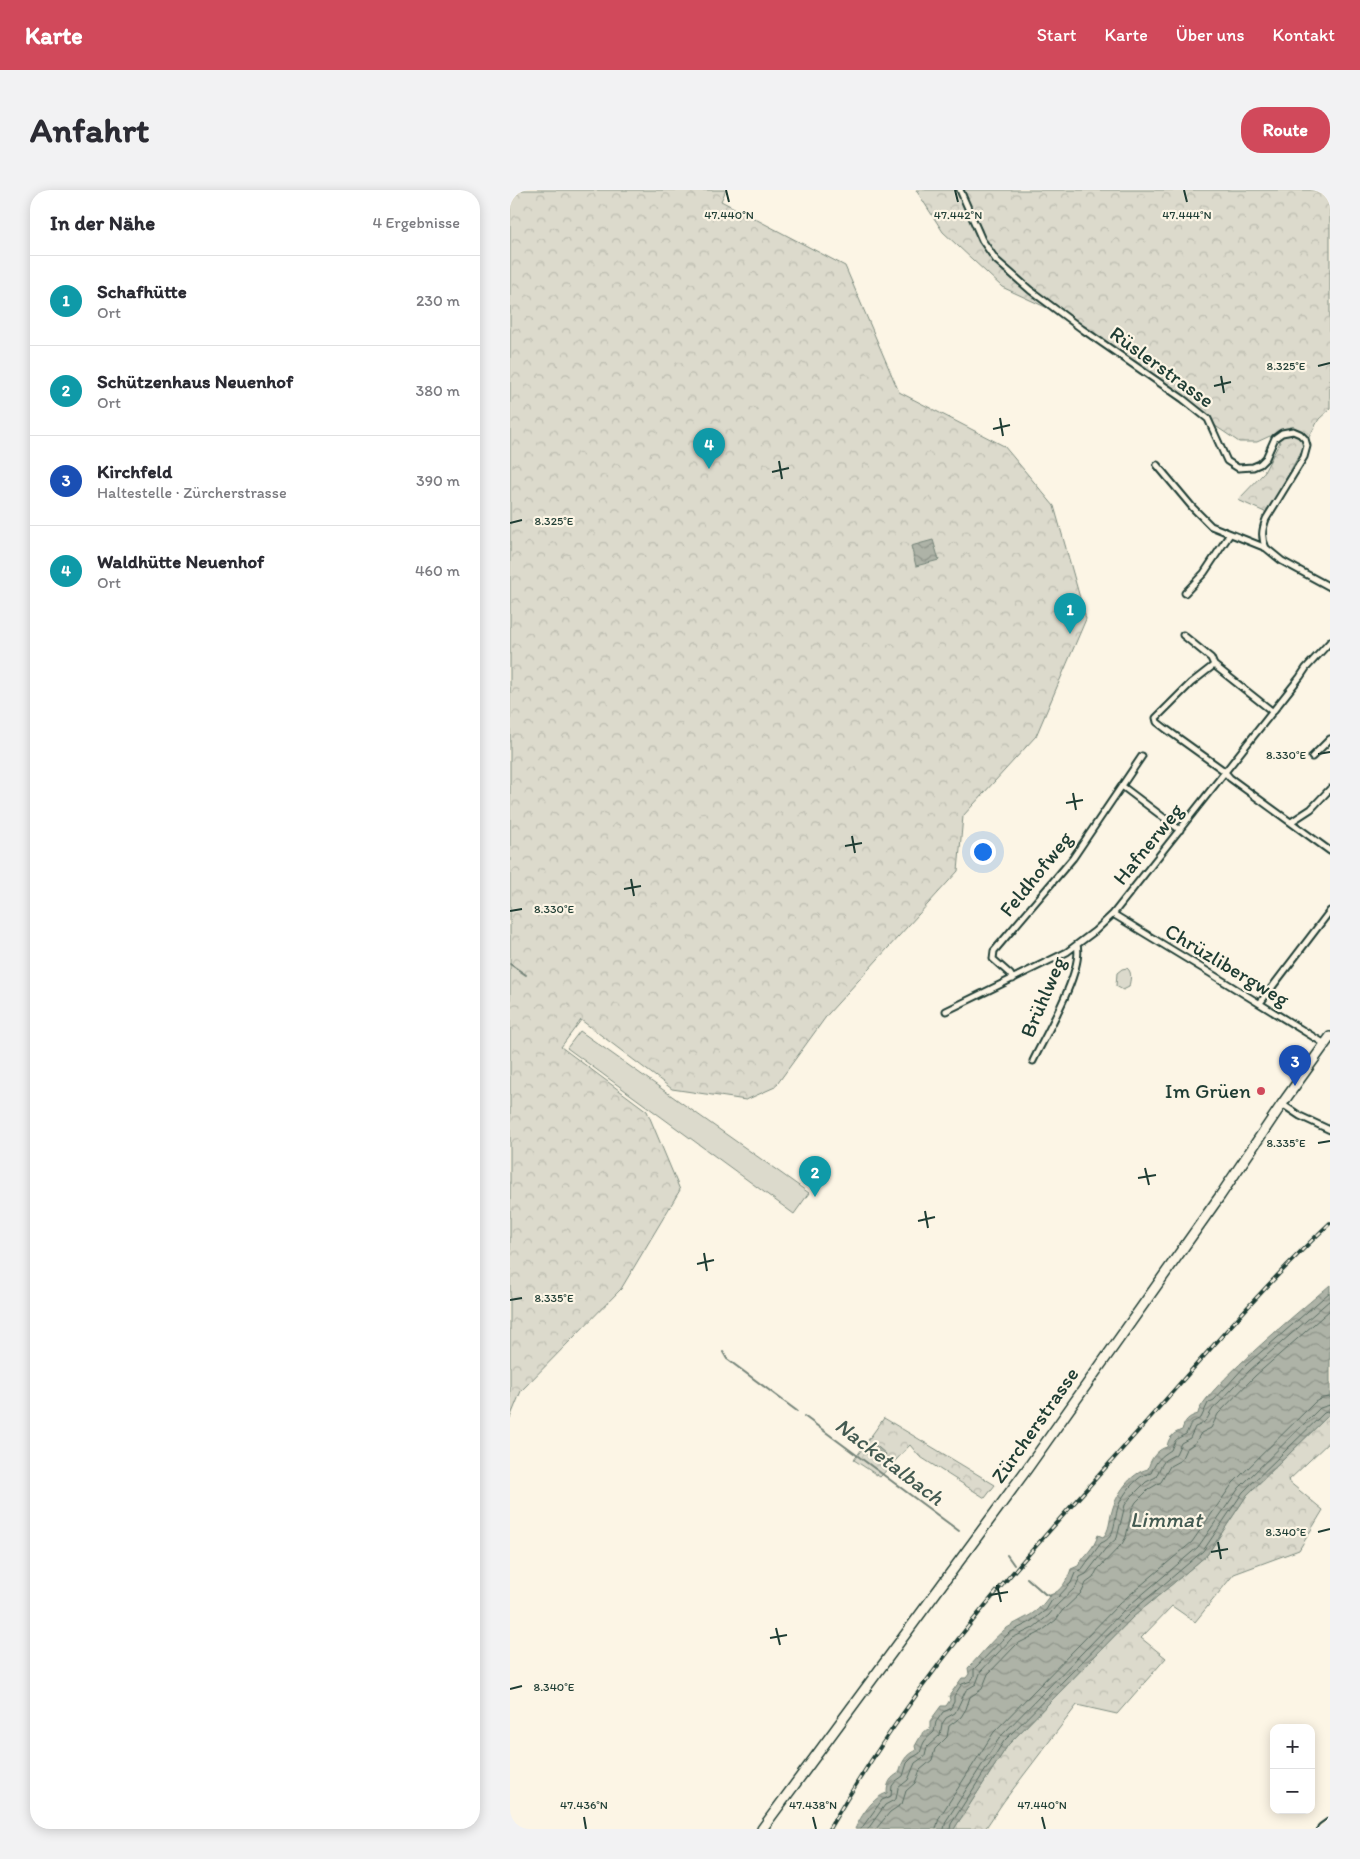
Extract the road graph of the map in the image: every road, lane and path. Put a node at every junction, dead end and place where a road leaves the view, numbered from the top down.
1 (960, 190) edge
2 (1156, 465) dead end
3 (1230, 534) junction
4 (1266, 548) junction
5 (1330, 588) edge
6 (1184, 593) dead end
7 (1182, 635) dead end
8 (1330, 642) edge
9 (1214, 665) junction
10 (1273, 712) junction
11 (1330, 739) edge
12 (1142, 756) dead end
13 (1312, 756) dead end
14 (1225, 773) junction
15 (1122, 786) junction
16 (1330, 790) edge
17 (1291, 822) junction
18 (1180, 830) junction
19 (1330, 851) edge
20 (1330, 911) edge
21 (1113, 914) junction
22 (1077, 945) junction
23 (1013, 979) junction
24 (1260, 1003) junction
25 (946, 1011) dead end
26 (1327, 1041) edge
27 (1033, 1060) dead end
28 (1282, 1104) junction
29 (1330, 1130) edge
30 (1330, 1824) edge
31 (762, 1829) edge
32 (1323, 1829) edge

1 - 4 street, Rüslerstrasse
2 - 3 street
3 - 4 street
3 - 6 street
4 - 5 street
7 - 9 street
8 - 10 street, Hafnerweg
9 - 10 street
9 - 14 street
10 - 14 street, Hafnerweg
11 - 13 street
12 - 15 street, Feldhofweg
14 - 17 street
14 - 18 street, Hafnerweg
15 - 18 street
15 - 23 street, Feldhofweg
16 - 17 street
17 - 19 street
18 - 21 street, Hafnerweg
20 - 24 street
21 - 22 street, Hafnerweg
21 - 24 street, Chrüzlibergweg
22 - 23 street, Hafnerweg
22 - 27 street, Brühlweg
23 - 25 street, Hafnerweg
24 - 26 street, Chrüzlibergweg
26 - 28 main road, Zürcherstrasse
28 - 29 street
28 - 31 main road, Zürcherstrasse
30 - 32 highway

